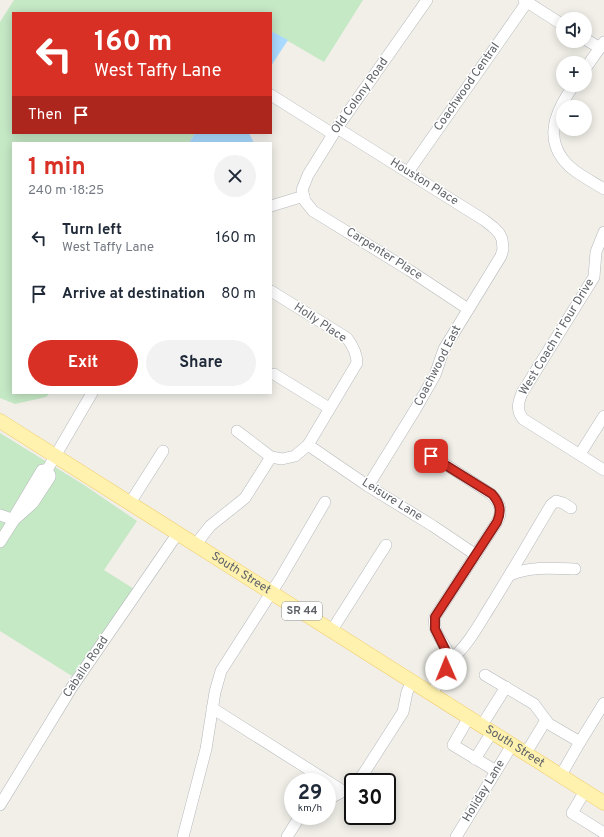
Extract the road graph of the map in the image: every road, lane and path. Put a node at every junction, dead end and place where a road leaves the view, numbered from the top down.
1 (427, 0) edge
2 (525, 1) edge
3 (556, 21) edge
4 (592, 41) edge
5 (602, 45) edge
6 (592, 59) edge
7 (569, 92) edge
8 (272, 96) edge
9 (335, 131) junction
10 (408, 172) junction
11 (604, 189) edge
12 (304, 196) junction
13 (272, 206) edge
14 (604, 232) edge
15 (504, 244) joint
16 (594, 276) junction
17 (604, 283) edge
18 (272, 292) edge
19 (468, 309) junction
20 (274, 374) dead end
21 (91, 394) edge
22 (329, 408) junction
23 (604, 416) edge
24 (0, 421) edge
25 (237, 430) dead end
26 (308, 445) junction
27 (164, 451) dead end
28 (580, 454) junction
29 (56, 456) junction
30 (431, 456) dead end
31 (271, 457) junction
32 (604, 470) edge
33 (368, 486) junction
34 (325, 502) dead end
35 (130, 503) junction
36 (571, 508) dead end
37 (0, 515) edge
38 (14, 520) junction
39 (178, 533) junction
40 (0, 542) edge
41 (196, 544) junction
42 (386, 545) dead end
43 (476, 555) junction
44 (575, 569) dead end
45 (510, 575) junction
46 (272, 592) junction
47 (332, 630) junction
48 (449, 661) junction
49 (485, 675) dead end
50 (412, 681) junction
51 (506, 687) junction
52 (432, 694) junction
53 (604, 703) edge
54 (212, 708) junction
55 (469, 718) junction
56 (546, 720) junction
57 (487, 728) junction
58 (580, 742) junction
59 (512, 745) junction
60 (526, 753) junction
61 (475, 759) junction
62 (496, 771) junction
63 (364, 773) edge
64 (561, 775) junction
65 (343, 791) joint
66 (585, 791) junction
67 (336, 795) edge
68 (603, 800) edge
69 (0, 805) edge
70 (294, 825) edge
71 (604, 833) edge
72 (183, 837) edge
73 (287, 837) edge
74 (456, 837) edge

1 - 9 street, Old Colony Road
2 - 3 street
2 - 10 street, Coachwood Central
4 - 5 street
5 - 6 street
7 - 11 street
8 - 9 street, Houston Place
9 - 10 street, Houston Place
9 - 12 street, Old Colony Road
10 - 15 street, Houston Place
12 - 13 street
12 - 19 street, Carpenter Place
14 - 16 street, West Coach n' Four Drive
15 - 19 street, Coachwood East
16 - 17 street
16 - 28 street, West Coach n' Four Drive
18 - 22 street, Holly Place
19 - 33 street, Coachwood East
20 - 22 street
21 - 29 street
22 - 26 street
23 - 28 street
24 - 29 main road, South Street / SR 44
25 - 31 street
26 - 31 street
26 - 33 street, Leisure Lane
27 - 35 street
28 - 32 street, West Coach n' Four Drive
29 - 35 main road, South Street / SR 44
29 - 38 street
30 - 43 street
31 - 41 street
33 - 43 street, Leisure Lane
34 - 46 street
35 - 39 main road, South Street / SR 44
36 - 45 street
37 - 38 street
38 - 40 street
39 - 41 main road, South Street / SR 44
39 - 69 street, Caballo Road
41 - 46 main road, South Street / SR 44
42 - 47 street
43 - 48 street
44 - 45 street
45 - 48 street
46 - 47 main road, South Street / SR 44
46 - 54 street
47 - 50 main road, South Street / SR 44
48 - 52 street
49 - 51 street
50 - 52 main road, South Street / SR 44
50 - 63 street
51 - 56 street
51 - 57 street
52 - 55 main road, South Street / SR 44
53 - 58 street
54 - 65 street
54 - 72 street
55 - 57 main road, South Street / SR 44
55 - 61 street
56 - 58 street
56 - 60 street
57 - 59 main road, South Street / SR 44
57 - 61 street
58 - 64 street
59 - 60 main road, South Street / SR 44
59 - 62 street, Holiday Lane
60 - 64 main road, South Street / SR 44
61 - 62 street
62 - 74 street, Holiday Lane
64 - 66 main road, South Street / SR 44
65 - 67 street
66 - 68 main road, South Street / SR 44
66 - 71 street
70 - 73 street

